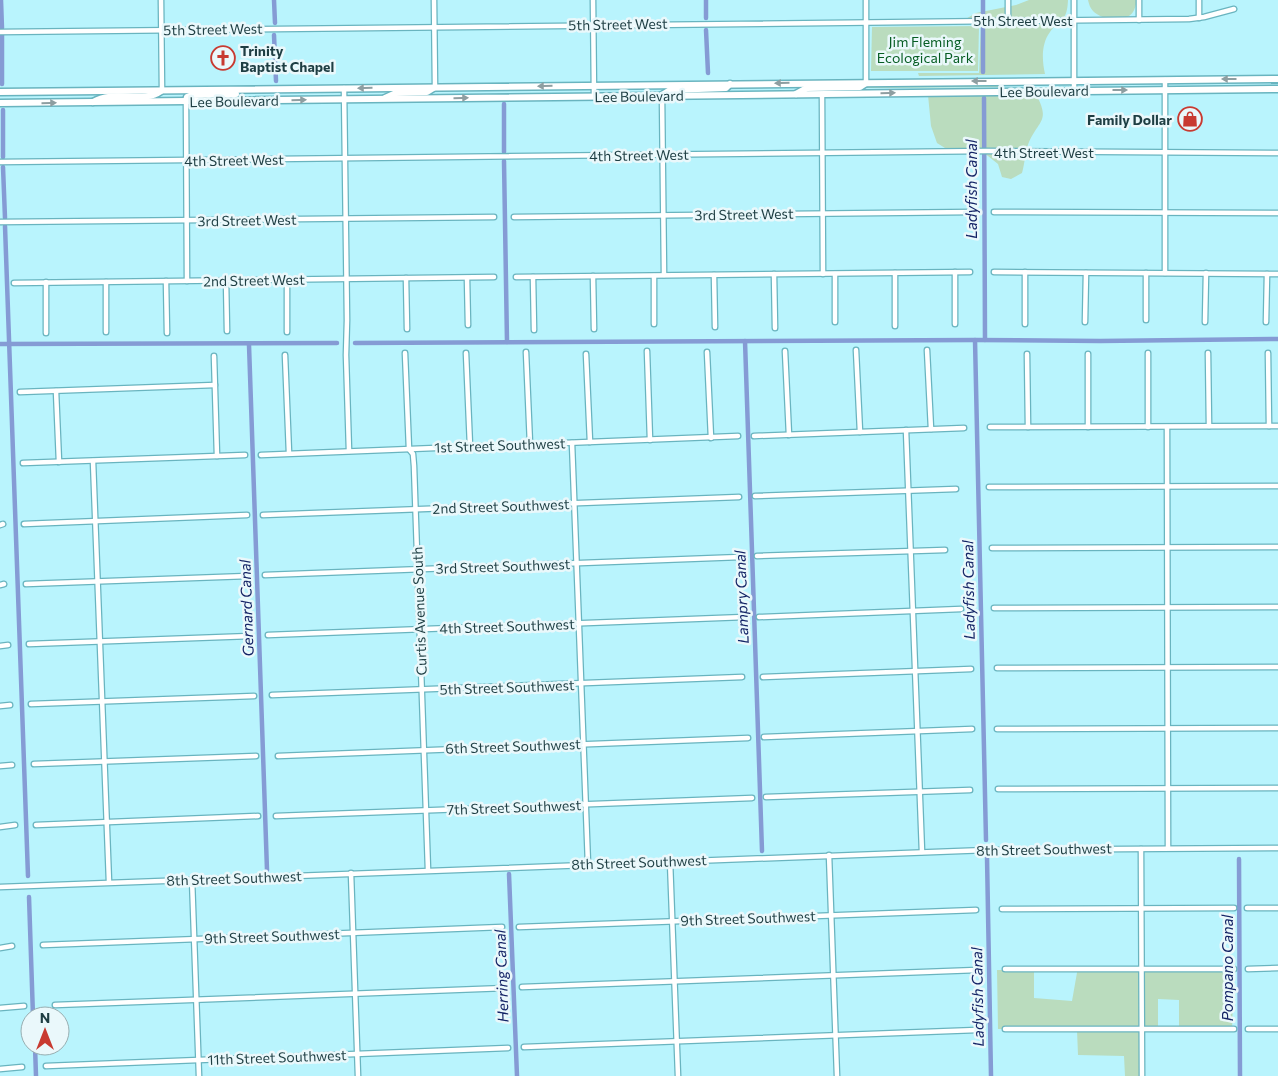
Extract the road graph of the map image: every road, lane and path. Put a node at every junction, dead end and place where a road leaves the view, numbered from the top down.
1 (161, 0) edge
2 (434, 0) edge
3 (592, 0) edge
4 (866, 0) edge
5 (1008, 0) edge
6 (1074, 0) edge
7 (1139, 0) edge
8 (1199, 0) edge
9 (1234, 9) dead end
10 (1198, 18) junction
11 (1008, 20) junction
12 (1074, 20) junction
13 (1139, 20) junction
14 (866, 21) junction
15 (593, 25) junction
16 (434, 26) junction
17 (161, 30) junction
18 (0, 32) edge
19 (1278, 79) edge
20 (1074, 80) junction
21 (1165, 80) junction
22 (866, 82) junction
23 (730, 84) junction
24 (593, 86) junction
25 (435, 87) junction
26 (344, 88) junction
27 (253, 89) junction
28 (1278, 89) edge
29 (162, 90) junction
30 (1074, 90) junction
31 (1165, 90) junction
32 (0, 92) edge
33 (795, 94) junction
34 (822, 94) junction
35 (594, 96) junction
36 (662, 96) junction
37 (344, 99) junction
38 (384, 99) junction
39 (186, 101) junction
40 (92, 102) junction
41 (0, 103) edge
42 (1165, 152) junction
43 (822, 153) junction
44 (1278, 153) edge
45 (663, 155) junction
46 (346, 159) junction
47 (186, 160) junction
48 (0, 162) edge
49 (973, 212) dead end
50 (994, 212) dead end
51 (823, 213) junction
52 (1164, 213) junction
53 (1278, 213) edge
54 (664, 215) junction
55 (494, 217) dead end
56 (514, 217) dead end
57 (346, 219) junction
58 (187, 221) junction
59 (0, 222) edge
60 (955, 272) junction
61 (970, 272) dead end
62 (994, 272) dead end
63 (1025, 272) junction
64 (894, 273) junction
65 (1086, 273) junction
66 (1146, 273) junction
67 (1165, 273) junction
68 (1206, 273) junction
69 (774, 274) junction
70 (823, 274) junction
71 (834, 274) junction
72 (1266, 274) junction
73 (1278, 274) edge
74 (714, 275) junction
75 (593, 276) junction
76 (654, 276) junction
77 (664, 276) junction
78 (494, 277) dead end
79 (516, 277) dead end
80 (533, 277) junction
81 (406, 278) junction
82 (467, 278) junction
83 (346, 279) junction
84 (226, 280) junction
85 (287, 280) junction
86 (166, 281) junction
87 (187, 281) junction
88 (46, 282) junction
89 (106, 282) junction
90 (14, 283) dead end
91 (1146, 320) dead end
92 (835, 322) dead end
93 (1085, 322) dead end
94 (1205, 322) dead end
95 (1266, 322) dead end
96 (654, 324) dead end
97 (955, 324) dead end
98 (1025, 324) dead end
99 (468, 325) dead end
100 (714, 326) dead end
101 (895, 326) dead end
102 (775, 328) dead end
103 (407, 329) dead end
104 (594, 329) dead end
105 (534, 330) dead end
106 (227, 331) dead end
107 (106, 332) dead end
108 (287, 332) dead end
109 (46, 333) dead end
110 (167, 333) dead end
111 (856, 350) dead end
112 (927, 350) dead end
113 (647, 351) dead end
114 (785, 351) dead end
115 (526, 352) dead end
116 (707, 352) dead end
117 (406, 353) dead end
118 (466, 353) dead end
119 (1148, 353) dead end
120 (1208, 353) dead end
121 (1268, 353) dead end
122 (586, 354) dead end
123 (1028, 354) dead end
124 (1088, 354) dead end
125 (285, 355) dead end
126 (214, 356) dead end
127 (215, 385) junction
128 (56, 391) junction
129 (20, 392) dead end
130 (1208, 426) junction
131 (1269, 426) junction
132 (1278, 426) edge
133 (990, 427) dead end
134 (1028, 427) junction
135 (1088, 427) junction
136 (1148, 427) junction
137 (1167, 427) junction
138 (964, 428) dead end
139 (931, 429) junction
140 (906, 430) junction
141 (860, 432) junction
142 (788, 435) junction
143 (738, 436) dead end
144 (754, 436) dead end
145 (711, 438) junction
146 (650, 440) junction
147 (590, 442) junction
148 (572, 443) junction
149 (530, 444) junction
150 (470, 446) junction
151 (409, 449) junction
152 (349, 451) junction
153 (289, 453) junction
154 (245, 455) dead end
155 (261, 455) dead end
156 (218, 456) junction
157 (93, 461) junction
158 (59, 462) junction
159 (24, 463) dead end
160 (1278, 486) edge
161 (989, 487) dead end
162 (1167, 487) junction
163 (956, 489) dead end
164 (908, 491) junction
165 (755, 496) dead end
166 (739, 497) dead end
167 (574, 503) junction
168 (415, 509) junction
169 (247, 515) dead end
170 (263, 515) dead end
171 (96, 521) junction
172 (24, 524) dead end
173 (1167, 547) junction
174 (1278, 547) edge
175 (992, 548) dead end
176 (945, 550) dead end
177 (911, 551) junction
178 (757, 556) dead end
179 (741, 557) dead end
180 (576, 563) junction
181 (418, 569) junction
182 (265, 575) dead end
183 (248, 576) dead end
184 (98, 582) junction
185 (26, 584) dead end
186 (1167, 607) junction
187 (1278, 607) edge
188 (994, 608) dead end
189 (961, 609) dead end
190 (913, 611) junction
191 (745, 617) dead end
192 (759, 617) dead end
193 (579, 623) junction
194 (420, 630) junction
195 (268, 635) dead end
196 (251, 636) dead end
197 (100, 642) junction
198 (30, 644) dead end
199 (8, 645) dead end
200 (0, 646) edge
201 (1278, 667) edge
202 (997, 668) dead end
203 (1167, 668) junction
204 (970, 669) dead end
205 (915, 671) junction
206 (742, 677) dead end
207 (763, 677) dead end
208 (581, 684) junction
209 (422, 690) junction
210 (272, 695) dead end
211 (254, 696) dead end
212 (103, 702) junction
213 (32, 704) dead end
214 (10, 705) dead end
215 (0, 706) edge
216 (997, 728) dead end
217 (1167, 728) junction
218 (1278, 728) edge
219 (972, 729) dead end
220 (917, 731) junction
221 (764, 737) dead end
222 (748, 738) dead end
223 (583, 744) junction
224 (424, 750) junction
225 (256, 756) dead end
226 (278, 756) dead end
227 (105, 762) junction
228 (34, 764) dead end
229 (12, 765) dead end
230 (0, 766) edge
231 (998, 788) dead end
232 (1168, 788) junction
233 (1278, 788) edge
234 (970, 790) dead end
235 (920, 792) junction
236 (766, 797) dead end
237 (752, 798) dead end
238 (585, 804) junction
239 (426, 810) junction
240 (258, 816) dead end
241 (276, 816) dead end
242 (107, 822) junction
243 (15, 825) dead end
244 (36, 825) dead end
245 (0, 827) edge
246 (1168, 848) junction
247 (1278, 848) edge
248 (1142, 849) junction
249 (922, 852) junction
250 (828, 855) junction
251 (670, 861) junction
252 (588, 864) junction
253 (428, 870) junction
254 (351, 873) junction
255 (192, 879) junction
256 (109, 882) junction
257 (0, 887) edge
258 (1142, 908) junction
259 (1234, 908) dead end
260 (1247, 908) dead end
261 (1278, 908) edge
262 (1002, 909) dead end
263 (976, 910) dead end
264 (831, 915) junction
265 (672, 921) junction
266 (519, 927) dead end
267 (502, 928) dead end
268 (353, 933) junction
269 (194, 939) junction
270 (43, 945) dead end
271 (12, 946) dead end
272 (0, 948) edge
273 (1278, 968) edge
274 (1005, 969) dead end
275 (1142, 969) junction
276 (1234, 969) dead end
277 (1248, 969) dead end
278 (977, 970) dead end
279 (833, 976) junction
280 (674, 982) junction
281 (522, 987) dead end
282 (506, 988) dead end
283 (355, 994) junction
284 (196, 1000) junction
285 (55, 1005) dead end
286 (20, 1006) edge
287 (0, 1008) edge
288 (1005, 1029) dead end
289 (1142, 1029) junction
290 (1234, 1029) dead end
291 (1248, 1029) dead end
292 (1278, 1029) edge
293 (977, 1030) dead end
294 (836, 1036) junction
295 (676, 1042) junction
296 (524, 1047) dead end
297 (508, 1048) dead end
298 (357, 1054) junction
299 (198, 1060) junction
300 (46, 1066) dead end
301 (22, 1067) dead end
302 (0, 1069) edge
303 (199, 1076) edge
304 (358, 1076) edge
305 (678, 1076) edge
306 (837, 1076) edge
307 (1142, 1076) edge

1 - 17 street
2 - 16 street
3 - 15 street
4 - 14 street
5 - 11 street
6 - 12 street
7 - 13 street
8 - 10 street
9 - 10 street, 5th Street West
10 - 13 street, 5th Street West
11 - 12 street, 5th Street West
11 - 14 street, 5th Street West
12 - 13 street, 5th Street West
12 - 20 street
14 - 15 street, 5th Street West
14 - 22 street
15 - 16 street, 5th Street West
15 - 24 street
16 - 17 street, 5th Street West
16 - 25 street
17 - 18 street, 5th Street West
17 - 29 street
19 -> 21 main road, Lee Boulevard
20 - 21 main road, Lee Boulevard
20 -> 22 main road, Lee Boulevard
20 - 30 street
21 - 31 street
22 -> 23 main road, Lee Boulevard
22 - 33 main road
23 - 24 main road, Lee Boulevard
23 - 36 main road
24 -> 25 main road, Lee Boulevard
24 - 35 street
25 -> 26 main road, Lee Boulevard
25 - 38 main road
26 - 27 main road, Lee Boulevard
26 - 37 street
27 - 29 main road, Lee Boulevard
27 - 39 main road
28 - 31 main road, Lee Boulevard
29 - 32 main road, Lee Boulevard
29 - 40 main road
30 -> 31 main road, Lee Boulevard
34 -> 30 main road, Lee Boulevard
31 - 42 street
33 - 34 main road, Lee Boulevard
33 - 36 main road, Lee Boulevard
34 - 43 street
35 - 36 main road, Lee Boulevard
38 -> 35 main road, Lee Boulevard
36 - 45 street
37 - 38 main road, Lee Boulevard
39 -> 37 main road, Lee Boulevard
37 - 46 street
39 - 40 main road, Lee Boulevard
39 - 47 street
41 -> 40 main road, Lee Boulevard
42 - 43 street, 4th Street West
42 - 44 street, 4th Street West
42 - 52 street
43 - 45 street, 4th Street West
43 - 51 street
45 - 46 street, 4th Street West
45 - 54 street
46 - 47 street, 4th Street West
46 - 57 street
47 - 48 street, 4th Street West
47 - 58 street
49 - 51 street, 3rd Street West
50 - 52 street
51 - 54 street, 3rd Street West
51 - 70 street
52 - 53 street
52 - 67 street
54 - 56 street, 3rd Street West
54 - 77 street
55 - 57 street, 3rd Street West
57 - 58 street, 3rd Street West
57 - 83 street
58 - 59 street, 3rd Street West
58 - 87 street
60 - 61 street
60 - 64 street
60 - 97 street
62 - 63 street
63 - 65 street
63 - 98 street
64 - 71 street
64 - 101 street
65 - 66 street
65 - 93 street
66 - 67 street
66 - 91 street
67 - 68 street
68 - 72 street
68 - 94 street
69 - 70 street
69 - 74 street
69 - 102 street
70 - 71 street
71 - 92 street
72 - 73 street
72 - 95 street
74 - 77 street
74 - 100 street
75 - 76 street
75 - 80 street
75 - 104 street
76 - 77 street
76 - 96 street
78 - 82 street, 2nd Street West
79 - 80 street
80 - 105 street
81 - 82 street, 2nd Street West
81 - 83 street, 2nd Street West
81 - 103 street
82 - 99 street
83 - 85 street, 2nd Street West
83 - 152 street
84 - 85 street, 2nd Street West
84 - 87 street, 2nd Street West
84 - 106 street
85 - 108 street
86 - 87 street, 2nd Street West
86 - 89 street, 2nd Street West
86 - 110 street
88 - 89 street, 2nd Street West
88 - 90 street, 2nd Street West
88 - 109 street
89 - 107 street
111 - 141 street
112 - 139 street
113 - 146 street
114 - 142 street
115 - 149 street
116 - 145 street
117 - 151 street, Curtis Avenue South
118 - 150 street
119 - 136 street
120 - 130 street
121 - 131 street
122 - 147 street
123 - 134 street
124 - 135 street
125 - 153 street
126 - 127 street
127 - 128 street
127 - 156 street
128 - 129 street
128 - 158 street
130 - 131 street
130 - 137 street
131 - 132 street
133 - 134 street
134 - 135 street
135 - 136 street
136 - 137 street
137 - 162 street
138 - 139 street
139 - 140 street
140 - 141 street
140 - 164 street
141 - 142 street
142 - 144 street
143 - 145 street, 1st Street Southwest
145 - 146 street, 1st Street Southwest
146 - 147 street, 1st Street Southwest
147 - 148 street, 1st Street Southwest
148 - 149 street, 1st Street Southwest
148 - 167 street
149 - 150 street, 1st Street Southwest
150 - 151 street, 1st Street Southwest
151 - 152 street, 1st Street Southwest
151 - 168 street, Curtis Avenue South
152 - 153 street, 1st Street Southwest
153 - 155 street, 1st Street Southwest
154 - 156 street
156 - 157 street
157 - 158 street
157 - 171 street
158 - 159 street
160 - 162 street
161 - 162 street
162 - 173 street
163 - 164 street
164 - 165 street
164 - 177 street
166 - 167 street, 2nd Street Southwest
167 - 168 street, 2nd Street Southwest
167 - 180 street
168 - 170 street, 2nd Street Southwest
168 - 181 street, Curtis Avenue South
169 - 171 street
171 - 172 street
171 - 184 street
173 - 174 street
173 - 175 street
173 - 186 street
176 - 177 street
177 - 178 street
177 - 190 street
179 - 180 street, 3rd Street Southwest
180 - 181 street, 3rd Street Southwest
180 - 193 street
181 - 182 street, 3rd Street Southwest
181 - 194 street, Curtis Avenue South
183 - 184 street
184 - 185 street
184 - 197 street
186 - 187 street
186 - 188 street
186 - 203 street
189 - 190 street
190 - 192 street
190 - 205 street
191 - 193 street, 4th Street Southwest
193 - 194 street, 4th Street Southwest
193 - 208 street
194 - 195 street, 4th Street Southwest
194 - 209 street, Curtis Avenue South
196 - 197 street
197 - 198 street
197 - 212 street
199 - 200 street
201 - 203 street
202 - 203 street
203 - 217 street
204 - 205 street
205 - 207 street
205 - 220 street
206 - 208 street, 5th Street Southwest
208 - 209 street, 5th Street Southwest
208 - 223 street
209 - 210 street, 5th Street Southwest
209 - 224 street, Curtis Avenue South
211 - 212 street
212 - 213 street
212 - 227 street
214 - 215 street
216 - 217 street
217 - 218 street
217 - 232 street
219 - 220 street
220 - 221 street
220 - 235 street
222 - 223 street, 6th Street Southwest
223 - 224 street, 6th Street Southwest
223 - 238 street
224 - 226 street, 6th Street Southwest
224 - 239 street, Curtis Avenue South
225 - 227 street
227 - 228 street
227 - 242 street
229 - 230 street
231 - 232 street
232 - 233 street
232 - 246 street
234 - 235 street
235 - 236 street
235 - 249 street
237 - 238 street, 7th Street Southwest
238 - 239 street, 7th Street Southwest
238 - 252 street
239 - 241 street, 7th Street Southwest
239 - 253 street, Curtis Avenue South
240 - 242 street
242 - 244 street
242 - 256 street
243 - 245 street
246 - 247 street, 8th Street Southwest
246 - 248 street, 8th Street Southwest
248 - 249 street, 8th Street Southwest
248 - 258 street
249 - 250 street, 8th Street Southwest
250 - 251 street, 8th Street Southwest
250 - 264 street
251 - 252 street, 8th Street Southwest
251 - 265 street
252 - 253 street, 8th Street Southwest
253 - 254 street, 8th Street Southwest
254 - 255 street, 8th Street Southwest
254 - 268 street
255 - 256 street, 8th Street Southwest
255 - 269 street
256 - 257 street, 8th Street Southwest
258 - 259 street
258 - 262 street
258 - 275 street
260 - 261 street
263 - 264 street, 9th Street Southwest
264 - 265 street, 9th Street Southwest
264 - 279 street
265 - 266 street, 9th Street Southwest
265 - 280 street
267 - 268 street, 9th Street Southwest
268 - 269 street, 9th Street Southwest
268 - 283 street
269 - 270 street, 9th Street Southwest
269 - 284 street
271 - 272 street
273 - 277 street
274 - 275 street
275 - 276 street
275 - 289 street
278 - 279 street
279 - 280 street
279 - 294 street
280 - 281 street
280 - 295 street
282 - 283 street
283 - 284 street
283 - 298 street
284 - 285 street
284 - 299 street
286 - 287 street
288 - 289 street
289 - 290 street
289 - 307 street
291 - 292 street
293 - 294 street
294 - 295 street
294 - 306 street
295 - 296 street
295 - 305 street
297 - 298 street, 11th Street Southwest
298 - 299 street, 11th Street Southwest
298 - 304 street
299 - 300 street, 11th Street Southwest
299 - 303 street
301 - 302 street

